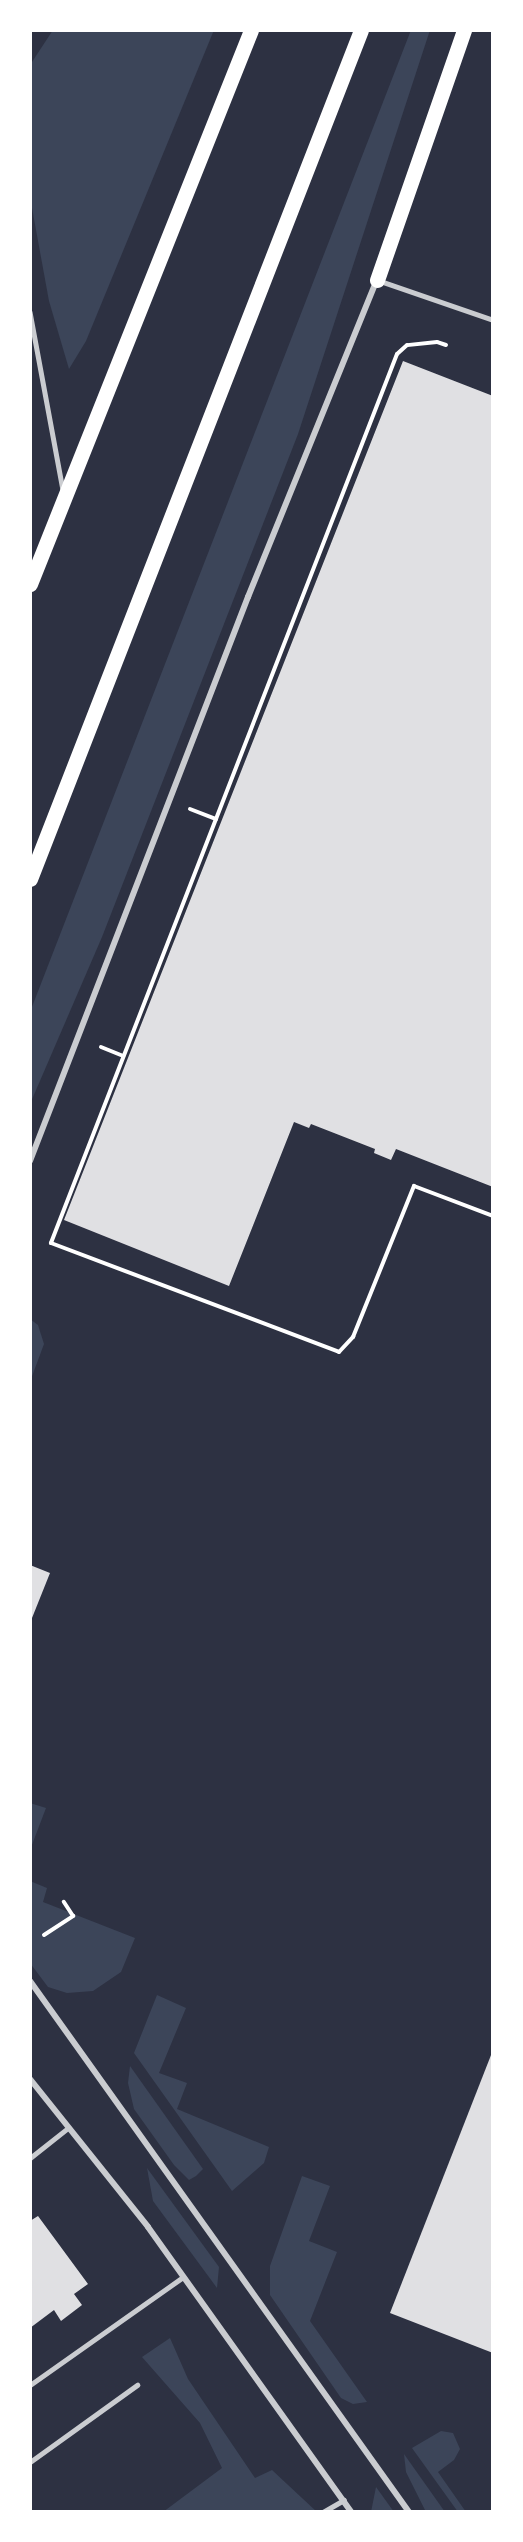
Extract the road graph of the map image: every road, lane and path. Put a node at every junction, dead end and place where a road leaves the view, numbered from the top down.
1 (251, 30) edge
2 (361, 30) edge
3 (464, 30) edge
4 (377, 280) junction
5 (30, 312) edge
6 (493, 320) edge
7 (446, 345) dead end
8 (64, 495) junction
9 (30, 584) edge
10 (30, 879) edge
11 (30, 1161) edge
12 (493, 1216) edge
13 (64, 1902) dead end
14 (44, 1935) dead end
15 (30, 1981) edge
16 (30, 2079) edge
17 (68, 2128) junction
18 (30, 2158) edge
19 (183, 2277) junction
20 (30, 2385) edge
21 (137, 2385) dead end
22 (30, 2462) edge
23 (344, 2500) junction
24 (323, 2512) edge
25 (351, 2512) edge
26 (409, 2512) edge

1 - 8 main road
2 - 10 main road
3 - 4 main road
4 - 6 lane
4 - 11 street
5 - 8 lane
7 - 12 path
8 - 9 main road
13 - 14 path
15 - 26 street
16 - 17 street
17 - 18 lane
17 - 19 street
19 - 20 lane
19 - 23 street
21 - 22 lane
23 - 24 lane
23 - 25 street

